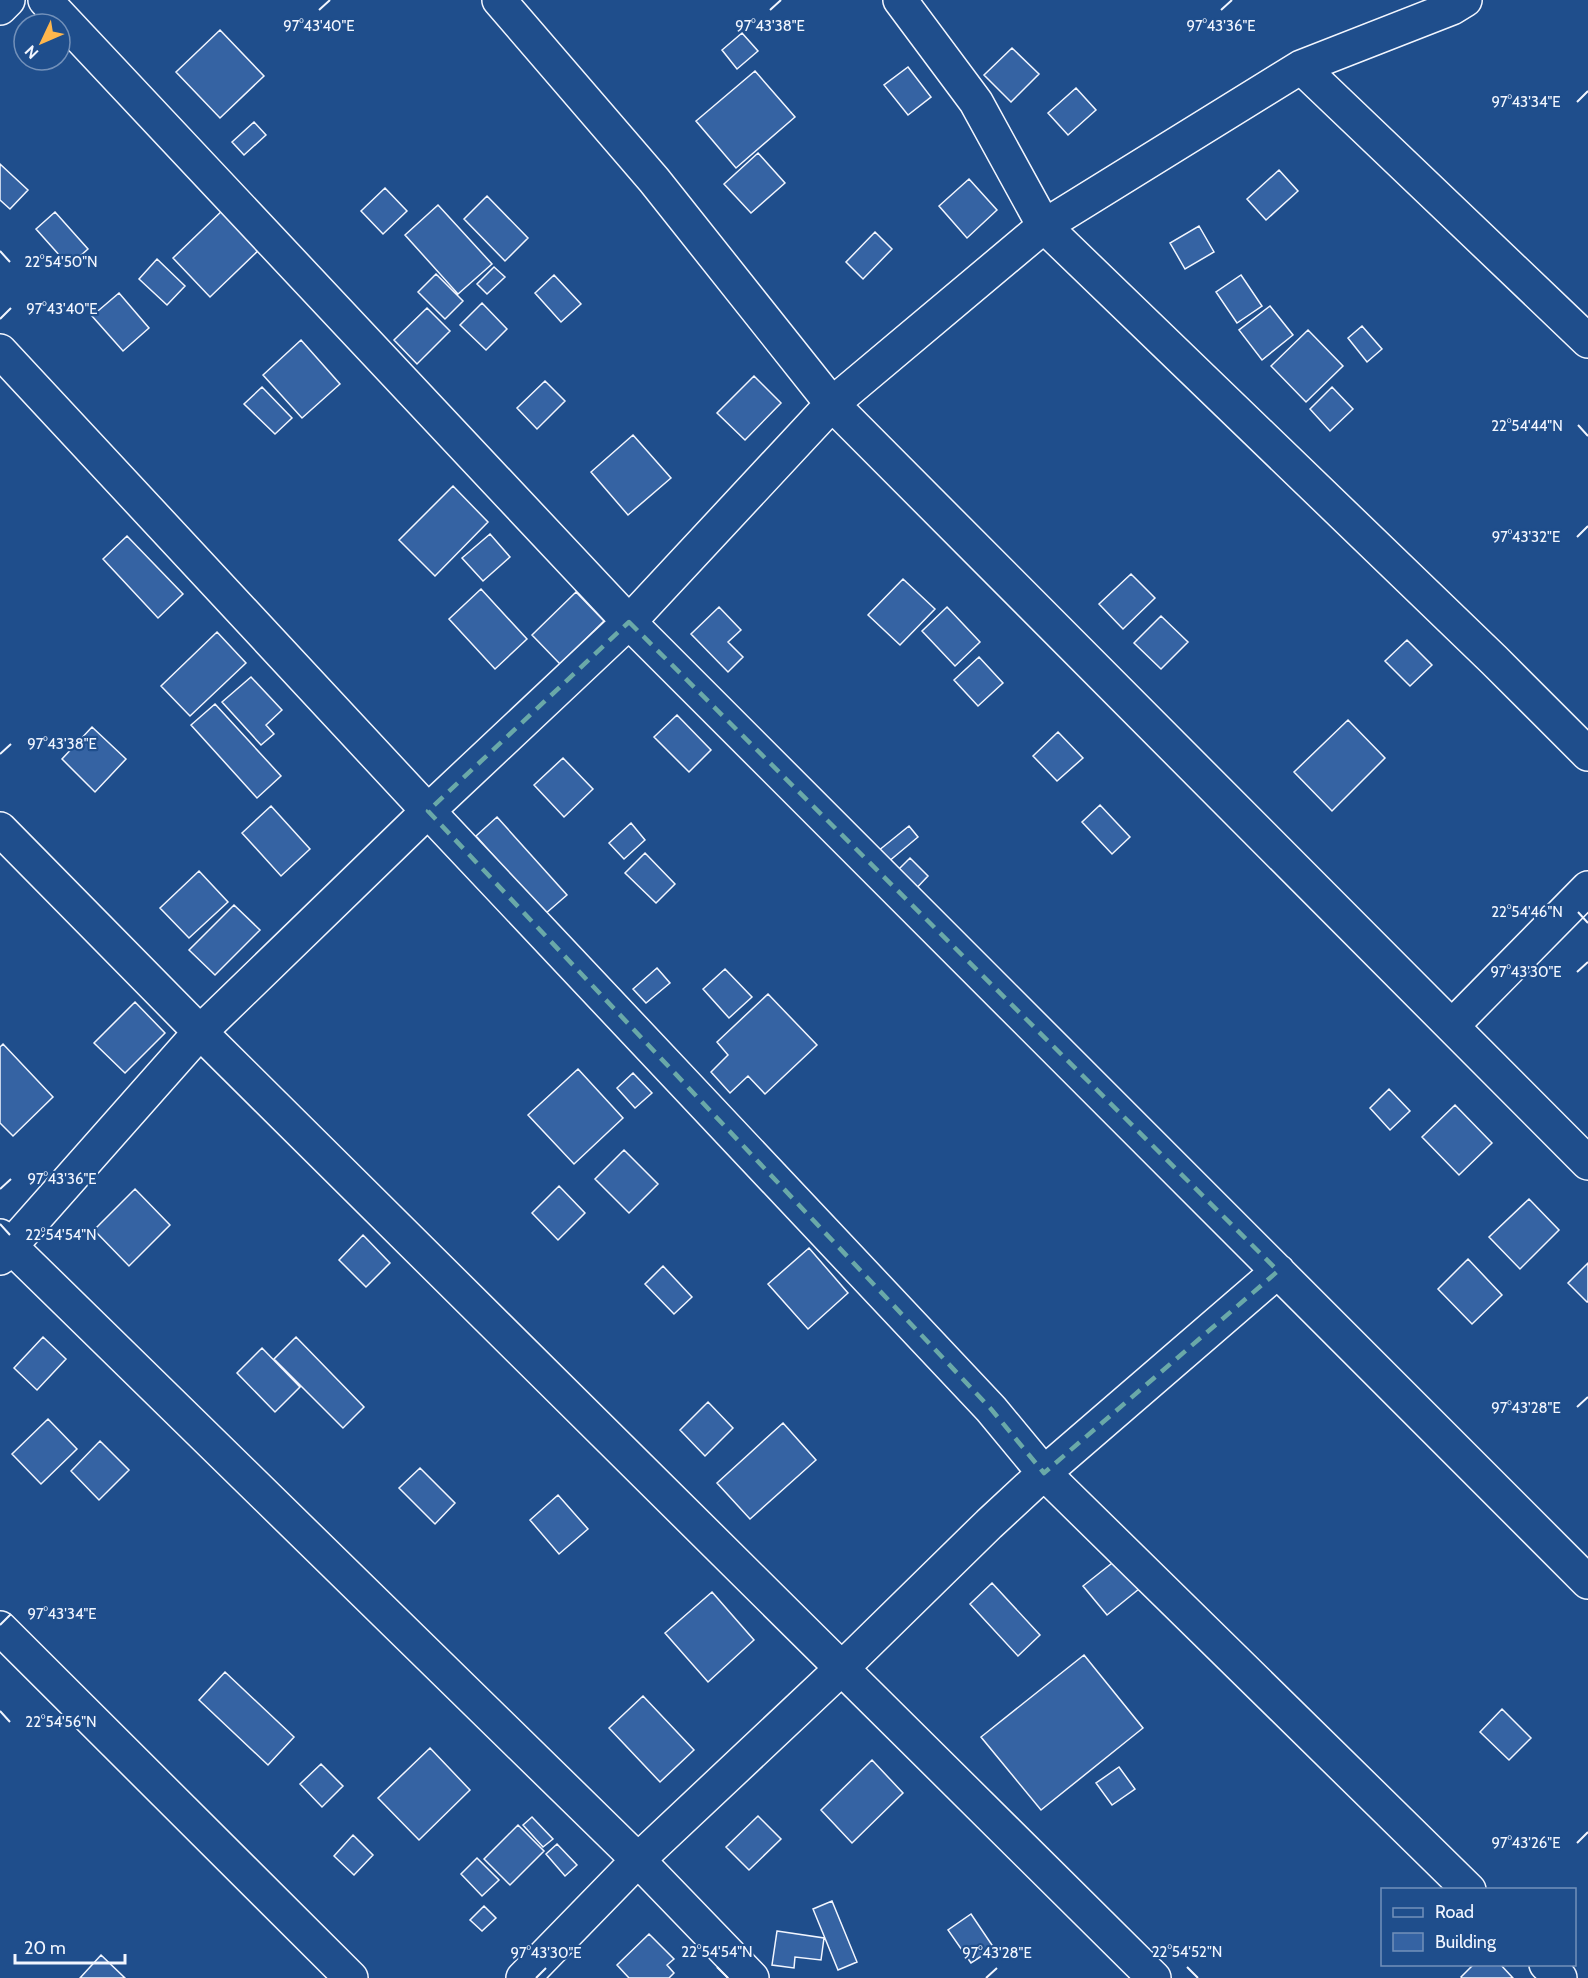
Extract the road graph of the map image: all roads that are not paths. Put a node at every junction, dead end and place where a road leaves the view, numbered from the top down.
1 (8, 0) edge
2 (45, 0) edge
3 (499, 0) edge
4 (900, 0) edge
5 (1465, 0) edge
6 (0, 8) edge
7 (1301, 67) junction
8 (1044, 226) junction
9 (1588, 341) edge
10 (0, 351) edge
11 (832, 404) junction
12 (629, 622) junction
13 (1588, 754) edge
14 (428, 811) junction
15 (0, 829) edge
16 (1588, 888) edge
17 (1452, 1026) junction
18 (200, 1032) junction
19 (1588, 1163) edge
20 (4, 1247) edge
21 (1278, 1272) junction
22 (1044, 1473) junction
23 (1588, 1582) edge
24 (0, 1628) edge
25 (841, 1669) junction
26 (638, 1860) junction
27 (1467, 1888) edge
28 (1547, 1966) edge
29 (351, 1978) edge
30 (523, 1978) edge
31 (752, 1978) edge
32 (1154, 1978) edge
33 (1560, 1978) edge

1 - 6 street
2 - 12 street
3 - 11 street
4 - 8 street
5 - 7 street
7 - 8 street
7 - 9 street
8 - 11 street
8 - 13 street
10 - 14 street
11 - 12 street
11 - 17 street
12 - 14 street
12 - 21 street
14 - 18 street
14 - 22 street
15 - 18 street
16 - 17 street
17 - 19 street
18 - 20 street
18 - 25 street
20 - 26 street
21 - 22 street
21 - 23 street
22 - 25 street
22 - 27 street
24 - 29 street
25 - 26 street
25 - 32 street
26 - 30 street
26 - 31 street
28 - 33 street

